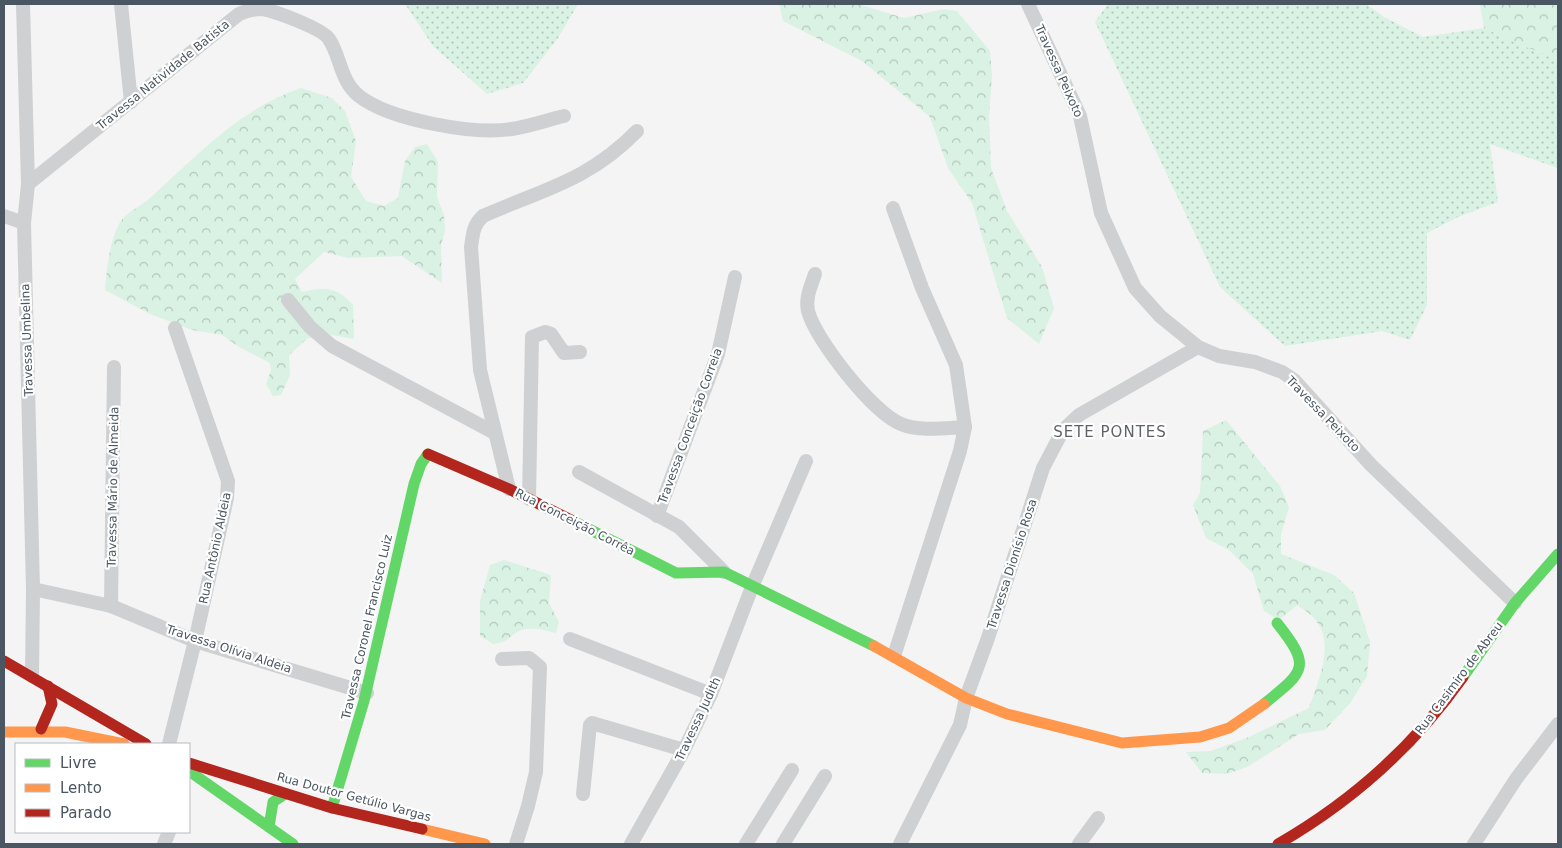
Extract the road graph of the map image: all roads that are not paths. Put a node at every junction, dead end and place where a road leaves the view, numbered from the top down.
1 (23, 4) edge
2 (121, 4) edge
3 (1028, 4) edge
4 (131, 102) junction
5 (564, 116) dead end
6 (637, 131) dead end
7 (28, 184) junction
8 (893, 208) dead end
9 (4, 216) edge
10 (24, 223) junction
11 (815, 274) dead end
12 (736, 277) dead end
13 (288, 300) dead end
14 (175, 328) dead end
15 (1198, 347) junction
16 (580, 352) dead end
17 (114, 368) dead end
18 (965, 427) junction
19 (493, 432) junction
20 (428, 453) joint
21 (806, 461) dead end
22 (579, 472) dead end
23 (509, 489) junction
24 (530, 499) junction
25 (658, 516) junction
26 (1558, 554) edge
27 (724, 572) junction
28 (752, 587) junction
29 (33, 589) junction
30 (1515, 603) junction
31 (111, 606) junction
32 (1277, 623) dead end
33 (570, 639) dead end
34 (196, 641) junction
35 (894, 656) junction
36 (502, 659) dead end
37 (4, 661) edge
38 (32, 676) junction
39 (48, 686) junction
40 (367, 693) junction
41 (711, 694) junction
42 (966, 698) junction
43 (1558, 724) edge
44 (41, 729) junction
45 (4, 732) edge
46 (121, 743) edge
47 (144, 743) edge
48 (169, 743) edge
49 (684, 750) junction
50 (792, 770) dead end
51 (190, 773) edge
52 (825, 776) dead end
53 (284, 794) junction
54 (583, 794) dead end
55 (332, 808) junction
56 (1098, 818) dead end
57 (269, 827) junction
58 (293, 844) edge
59 (485, 844) edge
60 (516, 844) edge
61 (630, 844) edge
62 (746, 844) edge
63 (783, 844) edge
64 (900, 844) edge
65 (1079, 844) edge
66 (1278, 844) edge
67 (1474, 844) edge

1 - 7 street, Travessa Umbelina
2 - 4 street
3 - 15 street, Travessa Peixoto
4 - 5 street, Travessa Natividade Batista
4 - 7 street, Travessa Natividade Batista
6 - 19 street
7 - 10 street, Travessa Umbelina
8 - 18 street
9 - 10 street
10 - 29 street, Travessa Umbelina
11 - 18 street
12 - 25 street, Travessa Conceição Correia
13 - 19 street
14 - 34 street, Rua Antônio Aldeia
15 - 30 street, Travessa Peixoto
15 - 42 street, Travessa Dionísio Rosa
16 - 24 street
17 - 31 street, Travessa Mário de Almeida
18 - 35 street
19 - 23 street
20 - 23 street, Rua Conceição Corrêa
20 - 40 street, Travessa Coronel Francisco Luiz
21 - 28 street, Travessa Judith
22 - 25 street, Rua Conceição Corrêa
23 - 24 street, Rua Conceição Corrêa
24 - 27 street, Rua Conceição Corrêa
25 - 27 street, Rua Conceição Corrêa
26 - 30 street, Rua Casimiro de Abreu
27 - 28 street, Rua Conceição Corrêa
28 - 35 street, Rua Conceição Corrêa
28 - 41 street, Travessa Judith
29 - 31 street, Travessa Olívia Aldeia
29 - 38 street, Travessa Umbelina
30 - 66 street, Rua Casimiro de Abreu
31 - 34 street, Travessa Olívia Aldeia
32 - 42 street, Rua Conceição Corrêa
33 - 41 street
34 - 40 street, Travessa Olívia Aldeia
34 - 48 street, Rua Antônio Aldeia
35 - 42 street, Rua Conceição Corrêa
36 - 60 street
37 - 38 street
38 - 39 street
39 - 44 street
39 - 47 street
40 - 55 street, Travessa Coronel Francisco Luiz
41 - 49 street, Travessa Judith
42 - 64 street, Travessa Dionísio Rosa
43 - 67 street
44 - 45 street
44 - 46 street
49 - 54 street
49 - 61 street, Travessa Judith
50 - 62 street
51 - 53 street, Rua Doutor Getúlio Vargas
51 - 57 street
52 - 63 street
53 - 55 street, Rua Doutor Getúlio Vargas
53 - 57 street
55 - 59 street, Rua Doutor Getúlio Vargas
56 - 65 street
57 - 58 street

